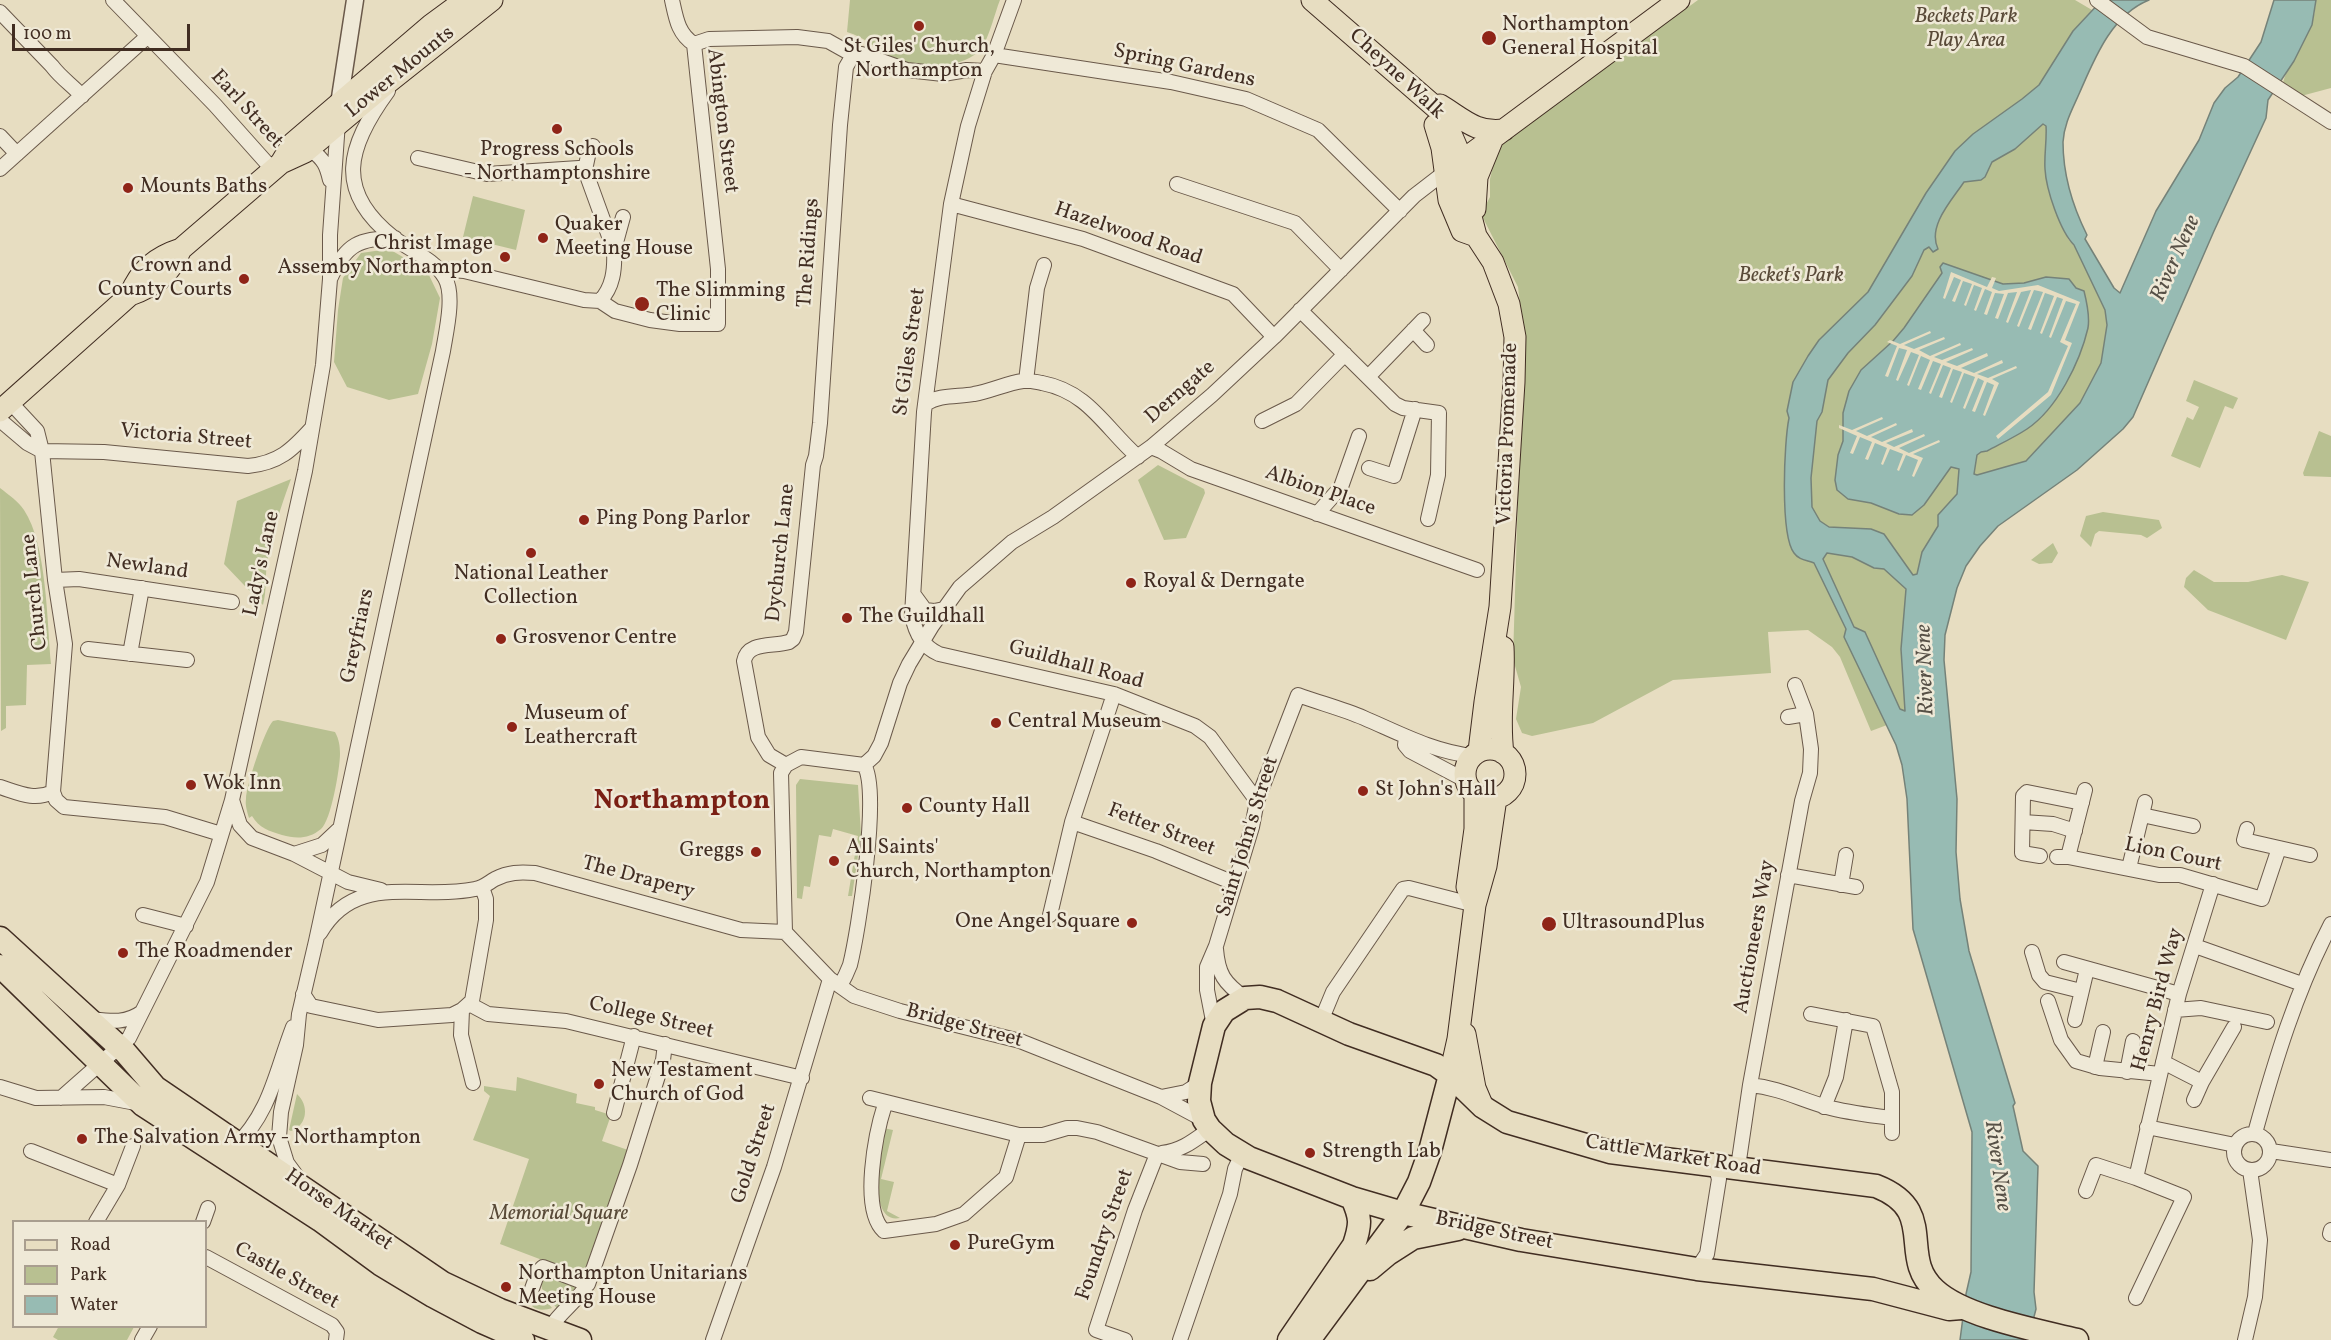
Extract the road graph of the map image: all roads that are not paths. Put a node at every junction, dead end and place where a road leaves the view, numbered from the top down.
1 (113, 0) edge
2 (355, 0) edge
3 (465, 0) edge
4 (492, 0) edge
5 (672, 0) edge
6 (1014, 0) edge
7 (1312, 0) edge
8 (1679, 0) edge
9 (2097, 0) edge
10 (0, 12) edge
11 (148, 36) junction
12 (694, 44) junction
13 (853, 55) junction
14 (993, 55) junction
15 (345, 59) junction
16 (404, 70) junction
17 (985, 71) junction
18 (362, 84) junction
19 (385, 85) junction
20 (82, 96) junction
21 (1426, 100) junction
22 (339, 114) junction
23 (2331, 122) edge
24 (1498, 134) junction
25 (0, 136) edge
26 (593, 146) dead end
27 (304, 152) junction
28 (17, 154) junction
29 (418, 158) dead end
30 (277, 167) junction
31 (1451, 168) junction
32 (0, 169) edge
33 (585, 171) junction
34 (1177, 184) dead end
35 (332, 191) junction
36 (951, 204) junction
37 (1400, 211) junction
38 (623, 217) dead end
39 (1475, 228) junction
40 (395, 238) junction
41 (614, 250) junction
42 (1044, 265) dead end
43 (438, 269) junction
44 (1341, 270) junction
45 (330, 279) junction
46 (600, 301) junction
47 (1300, 310) junction
48 (1424, 320) dead end
49 (1413, 330) junction
50 (1274, 337) junction
51 (1427, 345) dead end
52 (1345, 354) junction
53 (1368, 377) junction
54 (1026, 381) junction
55 (926, 404) junction
56 (1415, 409) junction
57 (4, 411) edge
58 (1262, 421) dead end
59 (312, 428) junction
60 (1359, 436) dead end
61 (1151, 447) junction
62 (42, 451) junction
63 (816, 456) joint
64 (1138, 457) junction
65 (1369, 468) dead end
66 (1317, 514) junction
67 (1428, 519) dead end
68 (1478, 570) dead end
69 (55, 580) junction
70 (142, 588) junction
71 (914, 595) junction
72 (232, 602) dead end
73 (1500, 607) junction
74 (944, 609) junction
75 (923, 642) junction
76 (87, 649) dead end
77 (130, 654) junction
78 (187, 660) dead end
79 (1795, 685) dead end
80 (1114, 694) junction
81 (1806, 714) junction
82 (1788, 717) dead end
83 (1406, 737) junction
84 (1476, 753) junction
85 (1503, 753) junction
86 (864, 764) junction
87 (786, 765) junction
88 (0, 787) edge
89 (1470, 787) junction
90 (54, 796) junction
91 (1496, 798) junction
92 (232, 800) junction
93 (1257, 801) junction
94 (1072, 822) junction
95 (2023, 822) junction
96 (2193, 826) dead end
97 (2247, 829) dead end
98 (338, 830) junction
99 (2075, 831) junction
100 (221, 834) junction
101 (2279, 848) junction
102 (294, 854) junction
103 (1846, 855) dead end
104 (2310, 855) dead end
105 (2040, 856) dead end
106 (2129, 868) junction
107 (330, 873) junction
108 (1788, 875) junction
109 (1234, 883) junction
110 (2213, 884) junction
111 (1841, 885) junction
112 (482, 887) junction
113 (1856, 887) dead end
114 (389, 891) junction
115 (1475, 905) junction
116 (143, 915) dead end
117 (1050, 915) dead end
118 (2331, 924) edge
119 (186, 926) junction
120 (785, 932) junction
121 (0, 938) edge
122 (316, 941) junction
123 (1216, 946) junction
124 (2195, 946) junction
125 (2032, 952) dead end
126 (2064, 962) dead end
127 (0, 966) edge
128 (2087, 969) junction
129 (835, 982) junction
130 (2302, 984) junction
131 (2081, 992) junction
132 (303, 994) junction
133 (2179, 994) junction
134 (1245, 998) junction
135 (2048, 1001) dead end
136 (467, 1005) junction
137 (2175, 1010) junction
138 (142, 1012) junction
139 (1462, 1013) junction
140 (299, 1014) junction
141 (488, 1014) junction
142 (1811, 1014) dead end
143 (1846, 1020) junction
144 (2075, 1020) dead end
145 (1321, 1021) junction
146 (2267, 1022) dead end
147 (1214, 1026) junction
148 (81, 1028) junction
149 (2234, 1028) dead end
150 (2103, 1032) dead end
151 (634, 1036) junction
152 (2133, 1041) dead end
153 (465, 1044) junction
154 (665, 1044) junction
155 (119, 1047) junction
156 (1420, 1058) junction
157 (101, 1064) junction
158 (2095, 1067) junction
159 (2162, 1068) junction
160 (2127, 1072) junction
161 (1450, 1075) junction
162 (802, 1078) junction
163 (2202, 1082) junction
164 (473, 1083) dead end
165 (1200, 1083) junction
166 (1750, 1084) junction
167 (77, 1086) junction
168 (0, 1087) edge
169 (1161, 1097) junction
170 (61, 1098) junction
171 (870, 1098) dead end
172 (2194, 1100) dead end
173 (885, 1104) junction
174 (143, 1105) junction
175 (1483, 1107) junction
176 (1824, 1107) junction
177 (614, 1113) dead end
178 (1892, 1118) junction
179 (1207, 1125) junction
180 (2147, 1127) junction
181 (1892, 1133) dead end
182 (2255, 1133) junction
183 (1019, 1135) junction
184 (2235, 1145) junction
185 (133, 1146) dead end
186 (232, 1150) junction
187 (32, 1151) dead end
188 (2271, 1151) junction
189 (1156, 1154) junction
190 (1242, 1154) junction
191 (2331, 1160) edge
192 (1203, 1164) dead end
193 (1715, 1165) junction
194 (1738, 1167) junction
195 (2250, 1170) junction
196 (2136, 1178) junction
197 (118, 1185) junction
198 (307, 1189) junction
199 (2086, 1191) dead end
200 (1352, 1198) junction
201 (208, 1208) dead end
202 (1402, 1213) junction
203 (97, 1220) edge
204 (203, 1220) edge
205 (1465, 1228) junction
206 (207, 1258) edge
207 (1919, 1266) junction
208 (1696, 1269) junction
209 (588, 1284) junction
210 (1891, 1294) junction
211 (529, 1296) dead end
212 (2136, 1298) dead end
213 (1336, 1300) junction
214 (1961, 1308) junction
215 (531, 1334) edge
216 (336, 1340) edge
217 (580, 1340) edge
218 (713, 1340) edge
219 (1125, 1340) edge
220 (1180, 1340) edge
221 (1289, 1340) edge
222 (1309, 1340) edge
223 (2077, 1340) edge
224 (2245, 1340) edge

1 - 11 street, Earl Street
2 - 15 street
3 - 18 main road, Lower Mounts
4 - 16 main road, Lower Mounts
5 - 12 street, Abington Street
6 - 14 street, St Giles Street
7 - 21 main road, Cheyne Walk
8 - 24 main road
9 - 23 street
10 - 20 street
11 - 20 street
11 - 30 street, Earl Street
12 - 13 street
12 - 46 street, Abington Street
13 - 17 street
13 - 63 street, The Ridings
14 - 17 street, St Giles Street
14 - 37 street, Spring Gardens
15 - 18 street
15 - 22 street
16 - 19 main road, Lower Mounts
16 - 40 street
17 - 36 street, St Giles Street
18 - 19 street
18 - 22 main road, Lower Mounts
19 - 22 main road, Lower Mounts
20 - 28 street
21 - 24 main road
21 - 31 main road, Cheyne Walk
22 - 27 main road
22 - 30 main road
22 - 35 street, Lady's Lane
24 - 31 main road
24 - 39 main road
25 - 28 street
26 - 33 street
27 - 30 main road
27 - 35 street
28 - 32 street
29 - 33 street
30 - 57 main road
31 - 37 street, Derngate
31 - 39 main road, Cheyne Walk
33 - 41 street
34 - 44 street
35 - 45 street, Lady's Lane
36 - 50 street, Hazelwood Road
36 - 55 street, St Giles Street
37 - 44 street, Derngate
38 - 41 street
39 - 73 main road, Victoria Promenade
40 - 43 street
40 - 45 street
41 - 46 street
42 - 54 street
43 - 46 street
43 - 98 street, Greyfriars
44 - 47 street, Derngate
45 - 59 street, Lady's Lane
47 - 50 street, Derngate
47 - 52 street
48 - 49 street
49 - 51 street
49 - 53 street
50 - 61 street, Derngate
52 - 53 street
52 - 58 street
53 - 56 street
54 - 55 street
54 - 64 street
55 - 71 street, St Giles Street
56 - 65 street
56 - 67 street
57 - 62 street
57 - 62 street, Church Lane
59 - 62 street, Victoria Street
59 - 92 street, Lady's Lane
60 - 66 street
61 - 64 street, Derngate
61 - 66 street, Albion Place
62 - 69 street, Church Lane
63 - 87 street, Dychurch Lane
64 - 74 street, Derngate
66 - 68 street, Albion Place
69 - 70 street, Newland
69 - 90 street, Church Lane
70 - 72 street, Newland
70 - 77 street
71 - 74 street
71 - 75 street, St Giles Street
73 - 84 main road, Victoria Promenade
73 - 85 main road, Victoria Promenade
74 - 75 street, Derngate
75 - 80 street, Guildhall Road
75 - 86 street, Derngate
76 - 77 street
77 - 78 street
79 - 81 street, Auctioneers Way
80 - 93 street, Guildhall Road
80 - 94 street
81 - 82 street
81 - 108 street, Auctioneers Way
83 - 84 street
83 - 89 street
83 - 93 street, Saint John's Street
84 - 85 main road
84 - 89 main road
85 - 91 main road
86 - 87 street
86 - 129 street, Gold Street
87 - 120 street
88 - 90 street
89 - 91 main road
89 - 115 main road
90 - 100 street
91 - 115 main road
92 - 100 street, Lady's Lane
92 - 102 street
93 - 109 street, Saint John's Street
94 - 109 street, Fetter Street
94 - 117 street
95 - 99 street
95 - 99 street
95 - 105 street
96 - 106 street
97 - 101 street
98 - 102 street
98 - 107 street, Greyfriars
99 - 106 street, Lion Court
100 - 119 street, Lady's Lane
101 - 104 street
101 - 110 street, Lion Court
102 - 107 street
103 - 111 street
106 - 110 street, Lion Court
107 - 114 street
107 - 122 street, Greyfriars
108 - 111 street
108 - 166 street, Auctioneers Way
109 - 123 street, Saint John's Street
110 - 124 street, Henry Bird Way
111 - 113 street
112 - 114 street, The Drapery
112 - 120 street, The Drapery
112 - 136 street
114 - 122 street
115 - 139 main road
115 - 145 street
116 - 119 street
118 - 130 street
119 - 138 street, Lady's Lane
120 - 129 street, Bridge Street
121 - 148 highway
122 - 132 street, Greyfriars
123 - 134 street, Saint John's Street
123 - 147 street, Saint John's Street
124 - 130 street
124 - 133 street, Henry Bird Way
125 - 131 street
126 - 128 street
127 - 148 highway
128 - 131 street
128 - 133 street
129 - 162 street, Gold Street
129 - 169 street, Bridge Street
130 - 182 street
131 - 144 street
132 - 136 street
132 - 140 street, Greyfriars
133 - 137 street, Henry Bird Way
134 - 145 highway, Cattle Market Road
134 - 147 highway
135 - 158 street
136 - 141 street
136 - 153 street
137 - 146 street
137 - 159 street, Henry Bird Way
138 - 148 street
138 - 155 street, Lady's Lane
139 - 156 main road
139 - 161 main road
139 - 175 main road
140 - 186 street, Greyfriars
140 - 198 street, Greyfriars
141 - 151 street, College Street
141 - 153 street
142 - 143 street
143 - 176 street
143 - 178 street
145 - 156 highway, Cattle Market Road
147 - 165 highway, Saint John's Street
148 - 155 highway, Horse Market
148 - 157 highway, Horse Market
148 - 167 street
149 - 163 street
150 - 158 street
151 - 154 street, College Street
151 - 177 street
152 - 160 street
153 - 164 street
154 - 162 street, College Street
154 - 209 street
155 - 157 street, Lady's Lane
155 - 186 highway, Horse Market
156 - 161 highway, Cattle Market Road
157 - 167 street, Lady's Lane
157 - 174 highway, Horse Market
158 - 160 street
159 - 160 street
159 - 163 street
159 - 180 street, Henry Bird Way
161 - 175 highway, Cattle Market Road
161 - 202 highway
162 - 218 street, Gold Street
163 - 172 street
165 - 169 street
165 - 179 highway, Saint John's Street
166 - 176 street
166 - 194 street, Auctioneers Way
167 - 170 street, Lady's Lane
168 - 170 street
169 - 179 street, Bridge Street
170 - 174 street
171 - 173 street
173 - 183 street
173 - 183 street
174 - 186 highway, Horse Market
175 - 193 highway, Cattle Market Road
176 - 178 street
178 - 181 street
179 - 189 street
179 - 190 highway, Bridge Street
180 - 184 street
180 - 196 street, Henry Bird Way
182 - 184 street
182 - 188 street
183 - 189 street
184 - 195 street
185 - 197 street
186 - 198 highway, Horse Market
186 - 215 highway, Horse Market
187 - 197 street
188 - 191 street
188 - 195 street
189 - 192 street
189 - 219 street, Foundry Street
190 - 200 highway, Bridge Street
190 - 220 street
193 - 194 highway, Cattle Market Road
193 - 208 street
194 - 207 highway, Cattle Market Road
195 - 224 street
196 - 199 street
196 - 212 street
197 - 203 street
198 - 215 highway, Horse Market
200 - 202 highway, Bridge Street
200 - 221 highway
201 - 204 street
202 - 205 highway, Bridge Street
202 - 213 highway
205 - 208 highway, Bridge Street
205 - 213 highway
206 - 216 street, Castle Street
207 - 210 highway
207 - 214 highway, Cattle Market Road
208 - 210 highway, Bridge Street
209 - 211 street
209 - 215 street
210 - 214 highway, Bridge Street
213 - 222 highway
214 - 223 highway
215 - 217 highway, Horse Market

